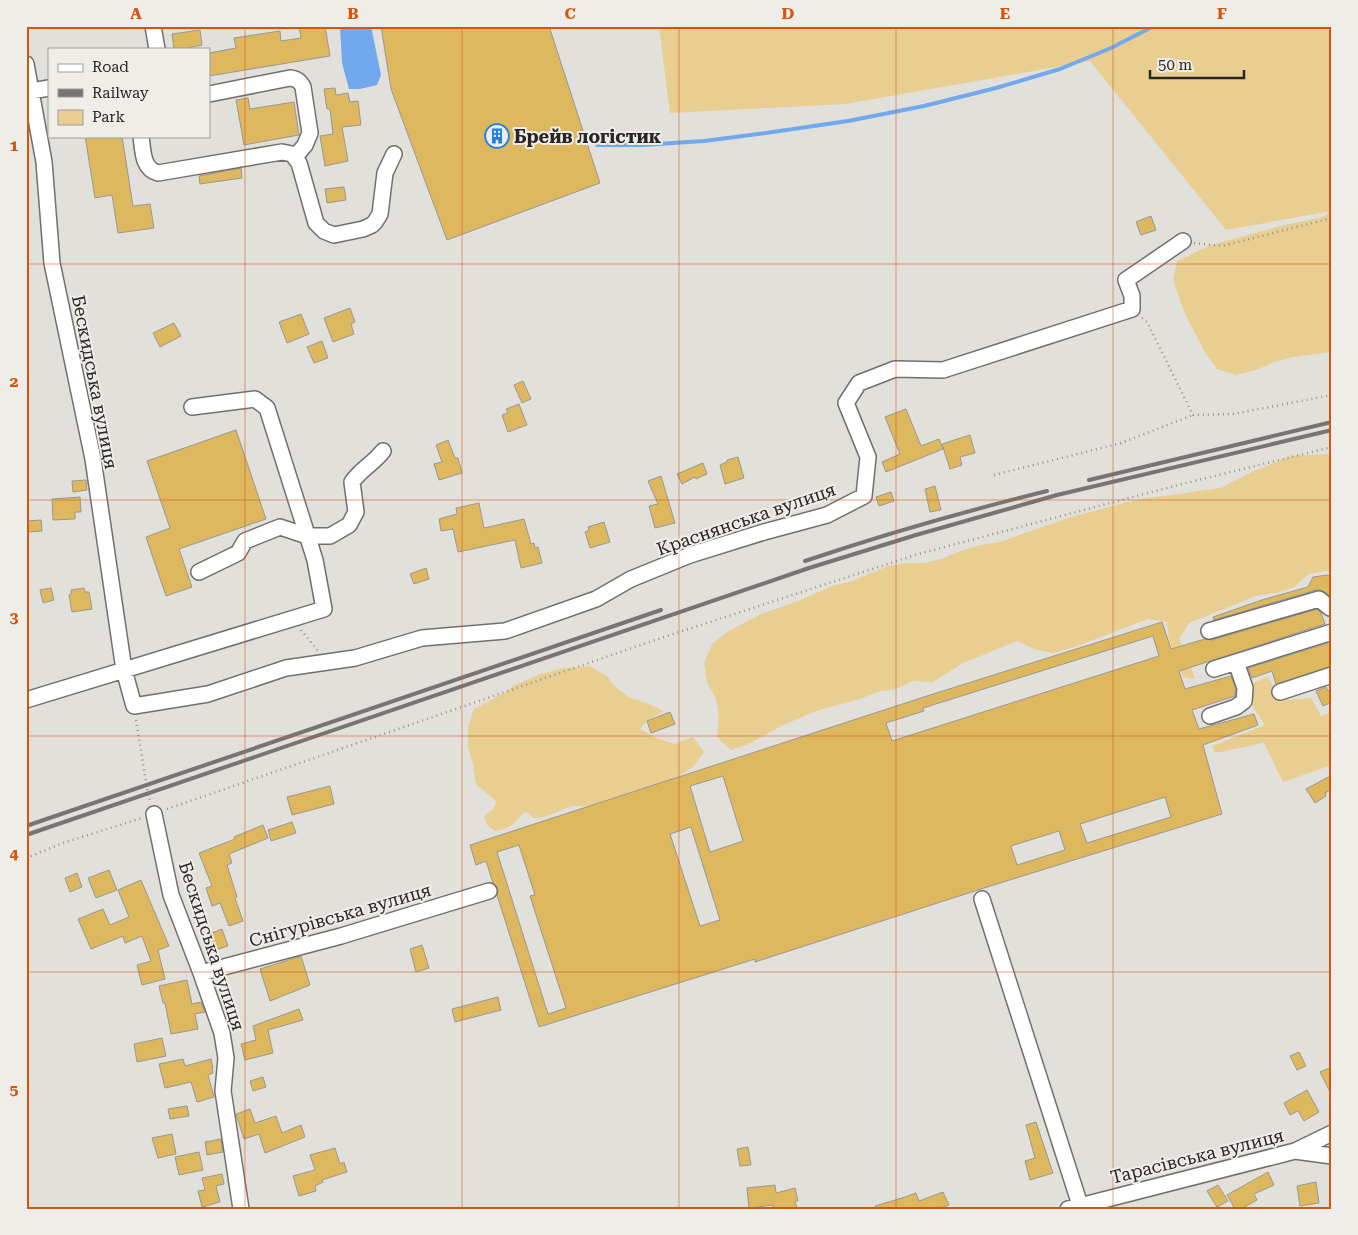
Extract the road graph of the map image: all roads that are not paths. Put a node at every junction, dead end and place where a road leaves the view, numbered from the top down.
1 (153, 26) edge
2 (157, 48) edge
3 (26, 64) edge
4 (48, 88) edge
5 (31, 91) junction
6 (210, 94) edge
7 (141, 138) edge
8 (394, 154) dead end
9 (295, 157) junction
10 (1183, 241) road end
11 (192, 407) dead end
12 (383, 451) dead end
13 (307, 536) junction
14 (198, 572) dead end
15 (1331, 610) edge
16 (1209, 631) dead end
17 (1332, 632) edge
18 (1236, 662) junction
19 (1214, 669) dead end
20 (124, 670) junction
21 (1332, 675) edge
22 (1280, 692) dead end
23 (26, 700) edge
24 (134, 706) joint
25 (1210, 716) dead end
26 (154, 814) road end
27 (489, 891) dead end
28 (982, 899) dead end
29 (202, 973) junction
30 (1332, 1133) edge
31 (1295, 1151) junction
32 (1332, 1156) edge
33 (1074, 1207) edge
34 (240, 1209) edge

1 - 2 street
3 - 5 street, Бескидська вулиця
4 - 5 street
5 - 20 street, Бескидська вулиця
6 - 9 street
7 - 9 street
8 - 9 street
10 - 24 street, Краснянська вулиця
11 - 13 street
12 - 13 street
13 - 14 street
13 - 20 street
15 - 16 street
17 - 18 street
18 - 19 street
18 - 25 street
20 - 23 street
20 - 24 street, Бескидська вулиця
21 - 22 street
26 - 29 street, Бескидська вулиця
27 - 29 street, Снігурівська вулиця
28 - 33 street
29 - 34 street, Бескидська вулиця
30 - 31 street, Тарасівська вулиця
31 - 32 street
31 - 33 street, Тарасівська вулиця

